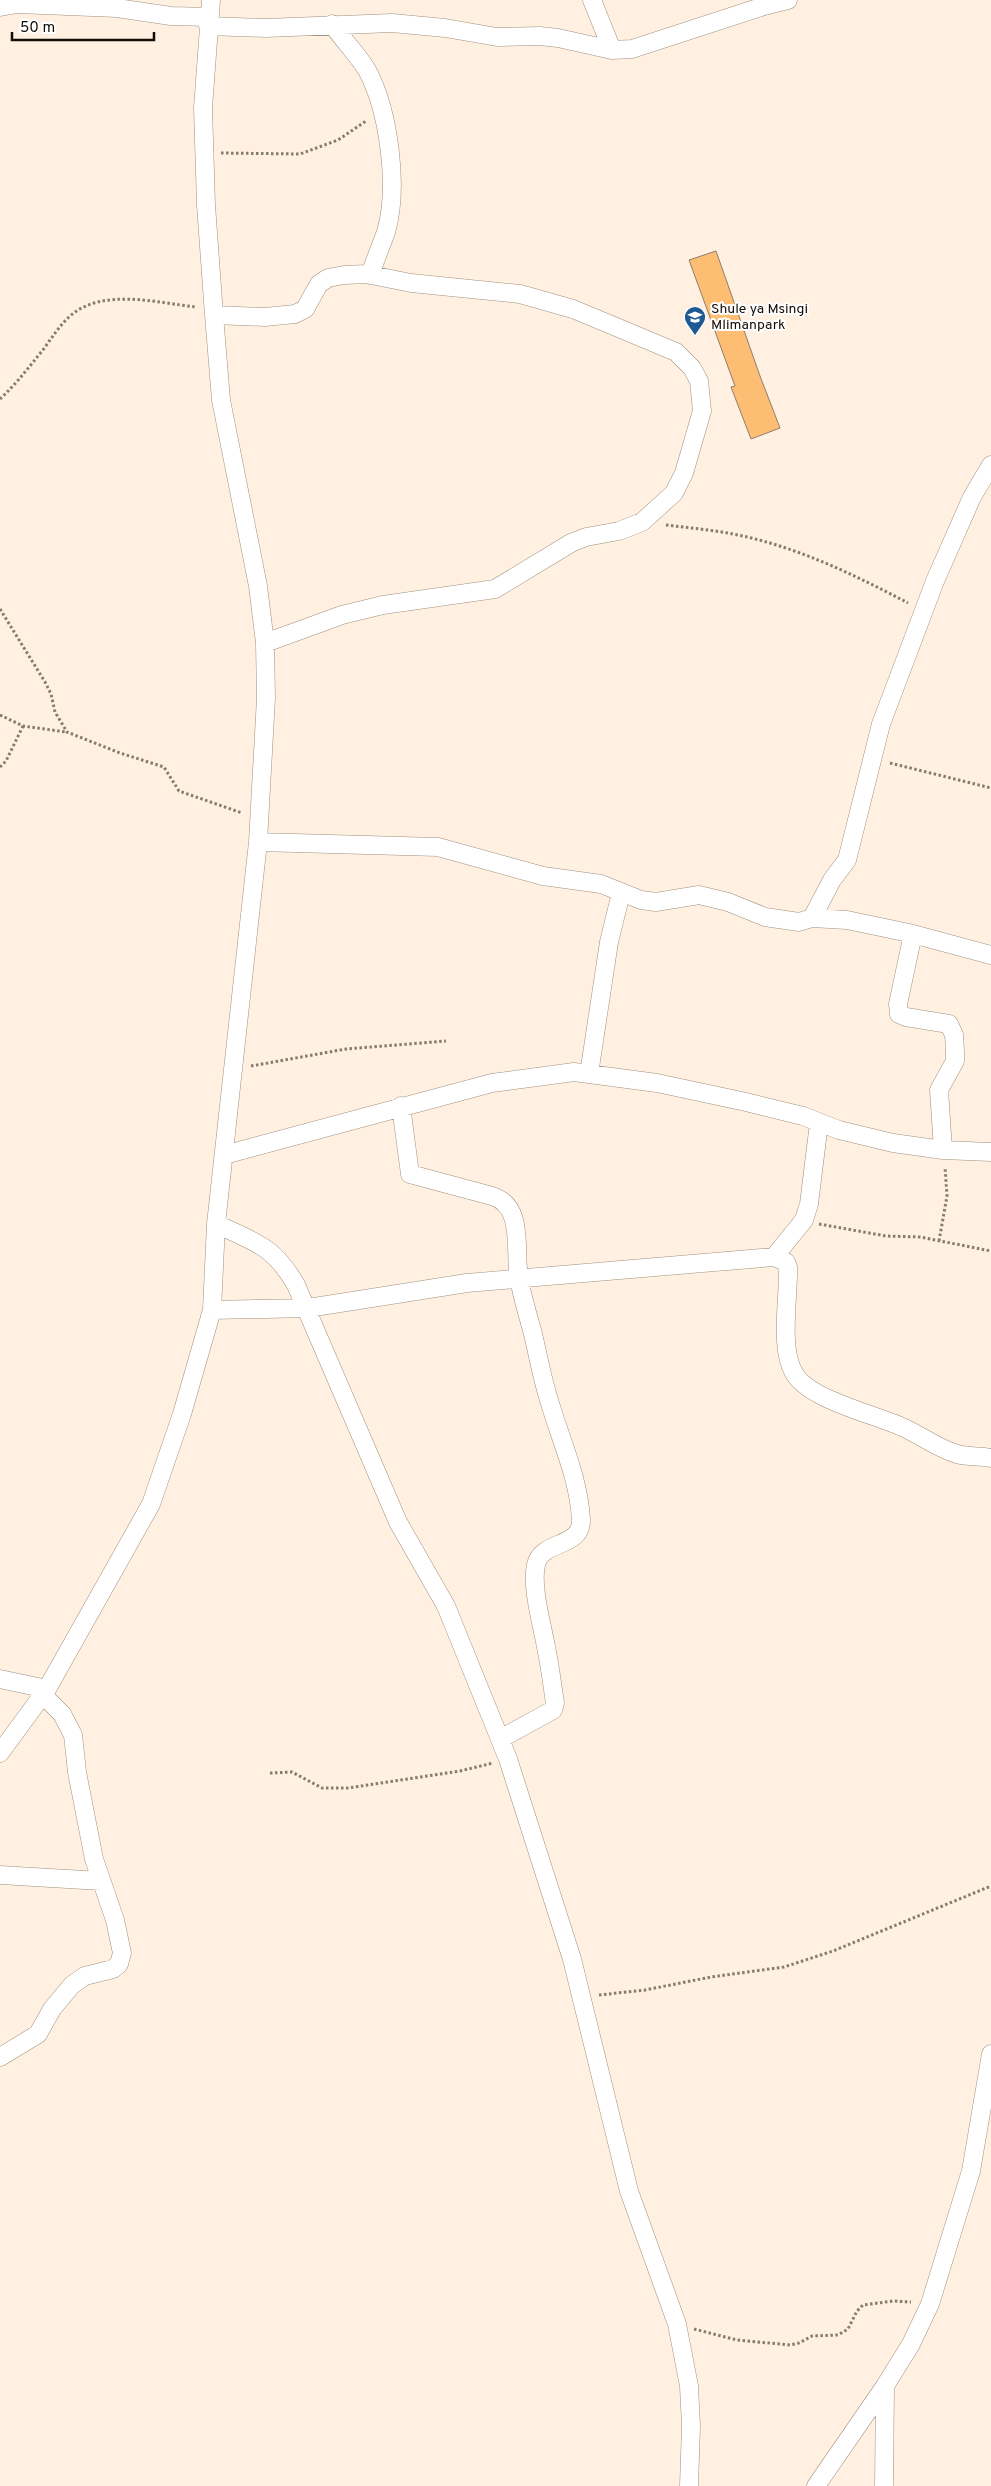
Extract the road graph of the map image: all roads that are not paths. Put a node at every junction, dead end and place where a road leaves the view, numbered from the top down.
1 (592, 0) edge
2 (788, 0) edge
3 (0, 8) edge
4 (209, 15) edge
5 (332, 24) junction
6 (612, 50) junction
7 (370, 275) junction
8 (214, 312) junction
9 (991, 465) edge
10 (265, 643) junction
11 (258, 842) junction
12 (621, 893) junction
13 (812, 918) junction
14 (913, 934) junction
15 (991, 955) edge
16 (589, 1074) junction
17 (401, 1106) junction
18 (819, 1123) junction
19 (943, 1150) junction
20 (991, 1152) edge
21 (224, 1155) junction
22 (216, 1224) junction
23 (774, 1257) junction
24 (519, 1279) junction
25 (308, 1308) junction
26 (212, 1310) junction
27 (991, 1458) edge
28 (0, 1679) edge
29 (45, 1692) junction
30 (500, 1739) junction
31 (0, 1753) edge
32 (0, 1875) edge
33 (101, 1881) junction
34 (991, 2054) edge
35 (0, 2057) edge
36 (885, 2386) junction
37 (689, 2486) edge
38 (816, 2486) edge
39 (884, 2486) edge

1 - 6 street
2 - 6 street
3 - 4 street
4 - 5 street
4 - 8 street
5 - 6 street
5 - 7 street
7 - 8 street
7 - 10 street
8 - 10 street
9 - 13 street
10 - 11 street
11 - 12 street
11 - 21 street
12 - 13 street
12 - 16 street
13 - 14 street
14 - 15 street
14 - 19 street
16 - 17 street
16 - 18 street
17 - 21 street
17 - 24 street
18 - 19 street
18 - 23 street
19 - 20 street
21 - 22 street
22 - 25 street
22 - 26 street
23 - 24 street
23 - 27 street
24 - 25 street
24 - 30 street
25 - 26 street
25 - 30 street
26 - 29 street
28 - 29 street
29 - 31 street
29 - 33 street
30 - 37 street
32 - 33 street
33 - 35 street
34 - 36 street
36 - 38 street
36 - 39 street

